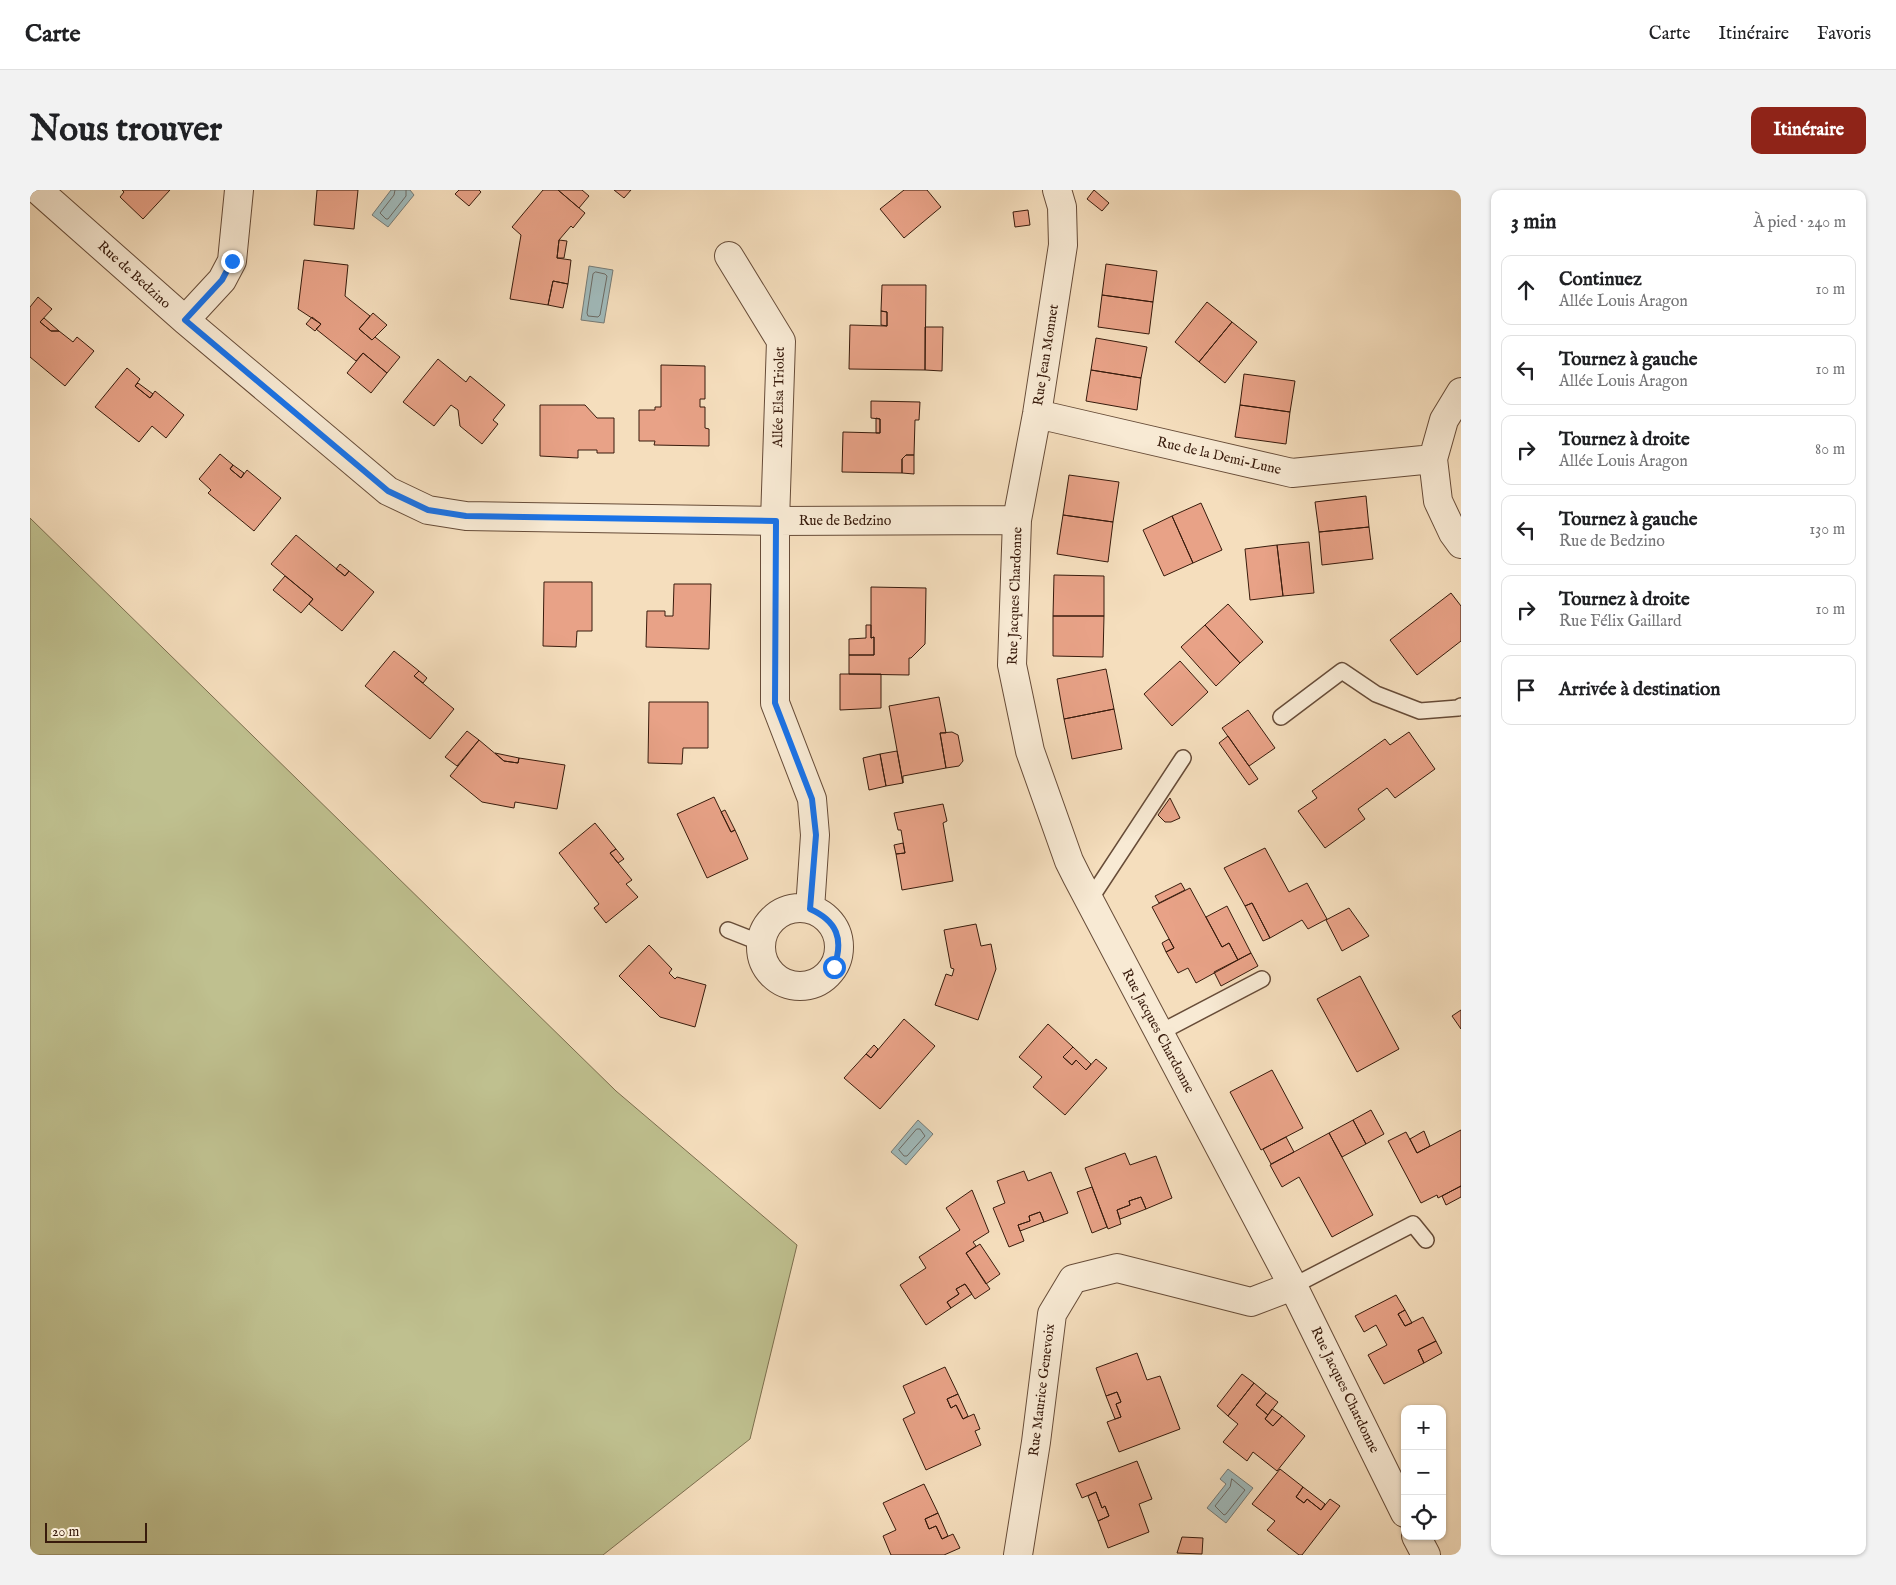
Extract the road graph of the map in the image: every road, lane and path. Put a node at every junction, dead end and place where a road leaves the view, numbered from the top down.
1 (38, 190) edge
2 (238, 190) edge
3 (1057, 190) edge
4 (729, 256) dead end
5 (185, 320) junction
6 (1461, 392) edge
7 (1037, 414) junction
8 (1434, 459) junction
9 (1018, 520) junction
10 (776, 521) junction
11 (1461, 544) edge
12 (1461, 706) edge
13 (1281, 717) dead end
14 (1183, 758) dead end
15 (1089, 900) junction
16 (810, 909) junction
17 (728, 930) dead end
18 (761, 943) junction
19 (1262, 979) dead end
20 (1159, 1033) junction
21 (1426, 1240) dead end
22 (1293, 1286) junction
23 (1401, 1505) edge
24 (1418, 1540) edge
25 (1018, 1555) edge
26 (1426, 1555) edge

1 - 5 street, Rue de Bedzino
2 - 5 street
3 - 7 street, Rue Jean Monnet
4 - 10 street, Allée Elsa Triolet
5 - 10 street, Rue de Bedzino
6 - 8 street
7 - 8 street, Rue de la Demi-Lune
7 - 9 street, Rue Jean Monnet
8 - 11 street
9 - 10 street, Rue de Bedzino
9 - 15 street, Rue Jacques Chardonne
10 - 16 street, Allée Elsa Triolet
12 - 13 lane
14 - 15 lane
15 - 20 street, Rue Jacques Chardonne
16 - 18 street
16 - 18 street
17 - 18 lane
19 - 20 lane
20 - 22 street, Rue Jacques Chardonne
21 - 22 lane
22 - 23 street, Rue Jacques Chardonne
22 - 25 street, Rue Maurice Genevoix
24 - 26 street

